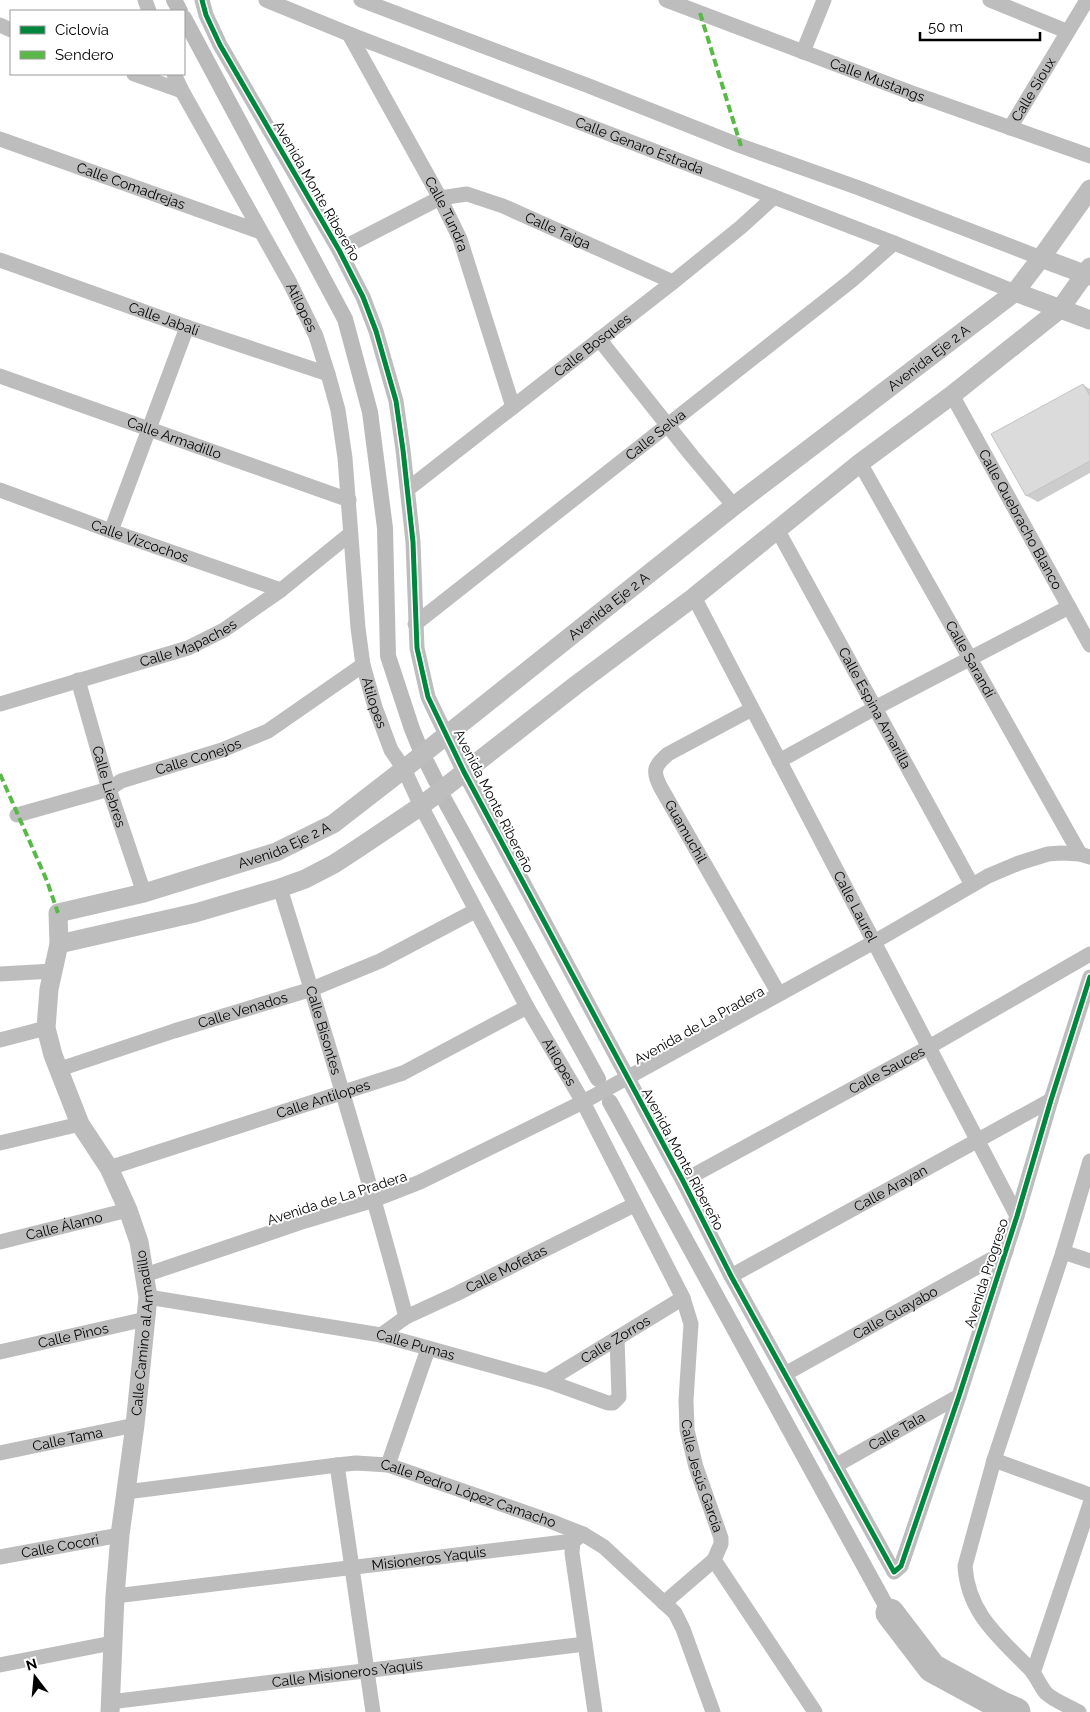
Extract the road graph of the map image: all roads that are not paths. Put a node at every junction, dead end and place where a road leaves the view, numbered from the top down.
1 (202, 0) edge
2 (266, 0) edge
3 (362, 0) edge
4 (666, 0) edge
5 (824, 0) edge
6 (990, 0) edge
7 (1086, 0) edge
8 (703, 7) edge
9 (1066, 32) junction
10 (349, 34) junction
11 (803, 52) junction
12 (137, 75) edge
13 (174, 75) edge
14 (182, 91) junction
15 (1010, 128) junction
16 (0, 138) edge
17 (1090, 156) edge
18 (1090, 189) edge
19 (774, 197) junction
20 (440, 198) junction
21 (261, 232) junction
22 (894, 243) junction
23 (339, 250) junction
24 (1041, 258) junction
25 (0, 260) edge
26 (1088, 272) edge
27 (673, 282) junction
28 (1015, 292) junction
29 (1060, 309) junction
30 (1090, 320) edge
31 (187, 327) junction
32 (599, 339) junction
33 (328, 374) junction
34 (0, 376) edge
35 (952, 395) junction
36 (514, 407) junction
37 (668, 425) junction
38 (150, 428) junction
39 (860, 463) junction
40 (408, 489) junction
41 (0, 490) edge
42 (349, 500) junction
43 (734, 506) junction
44 (777, 530) junction
45 (111, 531) junction
46 (350, 534) junction
47 (280, 590) junction
48 (694, 598) junction
49 (1069, 607) junction
50 (415, 624) junction
51 (1090, 645) edge
52 (970, 658) junction
53 (363, 665) junction
54 (78, 680) junction
55 (0, 704) edge
56 (875, 708) junction
57 (752, 709) junction
58 (447, 735) junction
59 (779, 761) junction
60 (404, 769) junction
61 (464, 772) junction
62 (109, 789) junction
63 (421, 806) junction
64 (17, 815) dead end
65 (1085, 856) edge
66 (972, 885) junction
67 (280, 888) junction
68 (144, 893) junction
69 (475, 911) junction
70 (58, 913) joint
71 (874, 942) junction
72 (59, 944) junction
73 (1090, 954) edge
74 (53, 970) junction
75 (0, 974) edge
76 (1090, 977) edge
77 (312, 989) junction
78 (779, 994) junction
79 (527, 1008) junction
80 (46, 1028) junction
81 (0, 1040) edge
82 (929, 1047) junction
83 (60, 1069) junction
84 (628, 1078) junction
85 (342, 1092) junction
86 (1051, 1100) junction
87 (583, 1102) junction
88 (80, 1124) junction
89 (977, 1140) junction
90 (0, 1143) edge
91 (1090, 1162) edge
92 (109, 1168) junction
93 (683, 1181) junction
94 (374, 1200) junction
95 (634, 1204) junction
96 (128, 1210) junction
97 (1017, 1216) junction
98 (0, 1242) edge
99 (1006, 1251) junction
100 (1063, 1252) junction
101 (1090, 1261) edge
102 (145, 1275) junction
103 (731, 1276) junction
104 (148, 1296) junction
105 (683, 1298) junction
106 (406, 1317) junction
107 (146, 1319) junction
108 (381, 1336) junction
109 (618, 1338) junction
110 (428, 1349) junction
111 (0, 1352) edge
112 (785, 1374) junction
113 (547, 1381) junction
114 (959, 1396) junction
115 (135, 1425) junction
116 (0, 1453) edge
117 (994, 1460) junction
118 (338, 1464) junction
119 (388, 1465) junction
120 (835, 1466) junction
121 (126, 1492) junction
122 (1090, 1495) edge
123 (1090, 1504) edge
124 (120, 1535) junction
125 (578, 1538) junction
126 (0, 1557) edge
127 (714, 1560) junction
128 (352, 1568) junction
129 (894, 1572) joint
130 (115, 1596) junction
131 (664, 1603) junction
132 (112, 1643) junction
133 (584, 1644) junction
134 (0, 1665) edge
135 (367, 1670) junction
136 (1033, 1673) junction
137 (110, 1707) edge
138 (373, 1712) edge
139 (595, 1712) edge
140 (713, 1712) edge
141 (815, 1712) edge
142 (1079, 1712) edge

1 - 23 street, Avenida Monte Ribereño
2 - 10 street, Calle Genaro Estrada
3 - 24 street
4 - 8 street, Calle Mustangs
5 - 11 street
6 - 9 street
7 - 9 street, Calle Sioux
8 - 11 street, Calle Mustangs
9 - 15 street, Calle Sioux
10 - 19 street, Calle Genaro Estrada
10 - 20 street, Calle Tundra
11 - 15 street, Calle Mustangs
12 - 14 street
13 - 14 street, Atilopes
14 - 21 street, Atilopes
15 - 17 street, Calle Mustangs
16 - 21 street, Calle Comadrejas
18 - 24 street, Avenida Eje 2 A
19 - 22 street, Calle Genaro Estrada
19 - 27 street, Calle Bosques
20 - 23 street, Calle Taiga
20 - 27 street, Calle Taiga
20 - 36 street, Calle Tundra
21 - 33 street, Atilopes
22 - 28 street, Calle Genaro Estrada
22 - 37 street, Calle Selva
23 - 40 street, Avenida Monte Ribereño
24 - 26 street
24 - 28 street, Avenida Eje 2 A
25 - 31 street, Calle Jabalí
26 - 29 street
27 - 32 street, Calle Bosques
28 - 29 street
28 - 43 street, Avenida Eje 2 A
29 - 30 street
29 - 35 street
31 - 33 street, Calle Jabalí
31 - 38 street
32 - 36 street, Calle Bosques
32 - 37 street
33 - 42 street, Atilopes
34 - 38 street, Calle Armadillo
35 - 39 street
35 - 49 street, Calle Quebracho Blanco
36 - 40 street, Calle Bosques
37 - 43 street
37 - 50 street, Calle Selva
38 - 42 street, Calle Armadillo
38 - 45 street
39 - 44 street
39 - 52 street, Calle Sarandí
40 - 50 street, Avenida Monte Ribereño
41 - 45 street, Calle Vizcochos
42 - 46 street, Atilopes
43 - 58 street, Avenida Eje 2 A
44 - 48 street
44 - 56 street, Calle Espina Amarilla
45 - 47 street, Calle Vizcochos
46 - 47 street, Calle Mapaches
46 - 53 street, Atilopes
47 - 54 street, Calle Mapaches
48 - 57 street, Calle Laurel
48 - 61 street
49 - 51 street, Calle Quebracho Blanco
49 - 52 street
50 - 58 street, Avenida Monte Ribereño
52 - 56 street
52 - 65 street, Calle Sarandí
53 - 60 street, Atilopes
53 - 62 street, Calle Conejos
54 - 55 street, Calle Mapaches
54 - 62 street, Calle Liebres
56 - 59 street
56 - 66 street, Calle Espina Amarilla
57 - 59 street, Calle Laurel
57 - 78 street, Guamuchil
58 - 60 street, Avenida Eje 2 A
58 - 61 street, Avenida Monte Ribereño
59 - 71 street, Calle Laurel
60 - 63 street, Atilopes
60 - 68 street, Avenida Eje 2 A
61 - 63 street
61 - 84 street, Avenida Monte Ribereño
62 - 64 street, Calle Conejos
62 - 68 street, Calle Liebres
63 - 67 street
63 - 69 street, Atilopes
65 - 66 street, Avenida de La Pradera
66 - 71 street, Avenida de La Pradera
67 - 72 street
67 - 77 street, Calle Bisontes
68 - 70 street, Avenida Eje 2 A
69 - 77 street, Calle Venados
69 - 79 street, Atilopes
70 - 72 street, Calle Camino al Armadillo
71 - 78 street, Avenida de La Pradera
71 - 82 street, Calle Laurel
72 - 74 street, Calle Camino al Armadillo
73 - 82 street, Calle Sauces
74 - 75 street
74 - 80 street, Calle Camino al Armadillo
76 - 86 street, Avenida Progreso
77 - 83 street, Calle Venados
77 - 85 street, Calle Bisontes
78 - 84 street, Avenida de La Pradera
79 - 85 street, Calle Antilopes
79 - 87 street, Atilopes
80 - 81 street
80 - 83 street, Calle Camino al Armadillo
82 - 89 street, Calle Laurel
82 - 93 street, Calle Sauces
83 - 88 street, Calle Camino al Armadillo
84 - 87 street, Avenida de La Pradera
84 - 93 street, Avenida Monte Ribereño
85 - 92 street, Calle Antilopes
85 - 94 street, Calle Bisontes
86 - 89 street, Calle Arayan
86 - 97 street, Avenida Progreso
87 - 94 street, Avenida de La Pradera
87 - 95 street, Atilopes
88 - 90 street
88 - 92 street, Calle Camino al Armadillo
89 - 97 street, Calle Laurel
89 - 103 street, Calle Arayan
91 - 100 street
92 - 96 street, Calle Camino al Armadillo
93 - 103 street, Avenida Monte Ribereño
94 - 102 street, Avenida de La Pradera
94 - 106 street, Calle Bisontes
95 - 105 street, Atilopes
95 - 106 street, Calle Mofetas
96 - 98 street, Calle Álamo
96 - 102 street, Calle Camino al Armadillo
97 - 99 street, Avenida Progreso
99 - 112 street, Calle Guayabo
99 - 114 street, Avenida Progreso
100 - 101 street
100 - 117 street
102 - 104 street, Calle Camino al Armadillo
103 - 112 street, Avenida Monte Ribereño
104 - 107 street, Calle Camino al Armadillo
104 - 108 street, Calle Pumas
105 - 109 street, Calle Zorros
105 - 127 street, Calle Jesús García
106 - 108 street, Calle Mofetas
107 - 111 street, Calle Pinos
107 - 115 street, Calle Camino al Armadillo
108 - 110 street, Calle Pumas
109 - 113 street, Calle Zorros
109 - 113 street, Calle Pumas
110 - 113 street, Calle Pumas
110 - 119 street
112 - 120 street, Avenida Monte Ribereño
114 - 120 street, Calle Tala
114 - 129 street, Avenida Progreso
115 - 116 street, Calle Tama
115 - 121 street, Calle Camino al Armadillo
117 - 122 street
117 - 136 street
118 - 119 street, Calle Pedro López Camacho
118 - 121 street, Calle Pedro López Camacho
118 - 128 street
119 - 125 street, Calle Pedro López Camacho
120 - 129 street, Avenida Monte Ribereño
121 - 124 street, Calle Camino al Armadillo
123 - 136 street
124 - 126 street, Calle Cocori
124 - 130 street, Calle Camino al Armadillo
125 - 128 street, Misioneros Yaquis
125 - 131 street, Calle Pedro López Camacho
125 - 133 street
127 - 131 street
127 - 141 street
128 - 130 street, Misioneros Yaquis
128 - 135 street
130 - 132 street, Calle Camino al Armadillo
131 - 140 street, Calle Pedro López Camacho
132 - 134 street
132 - 137 street, Calle Camino al Armadillo
133 - 135 street, Calle Misioneros Yaquis
133 - 139 street
135 - 137 street, Calle Misioneros Yaquis
135 - 138 street
136 - 142 street

